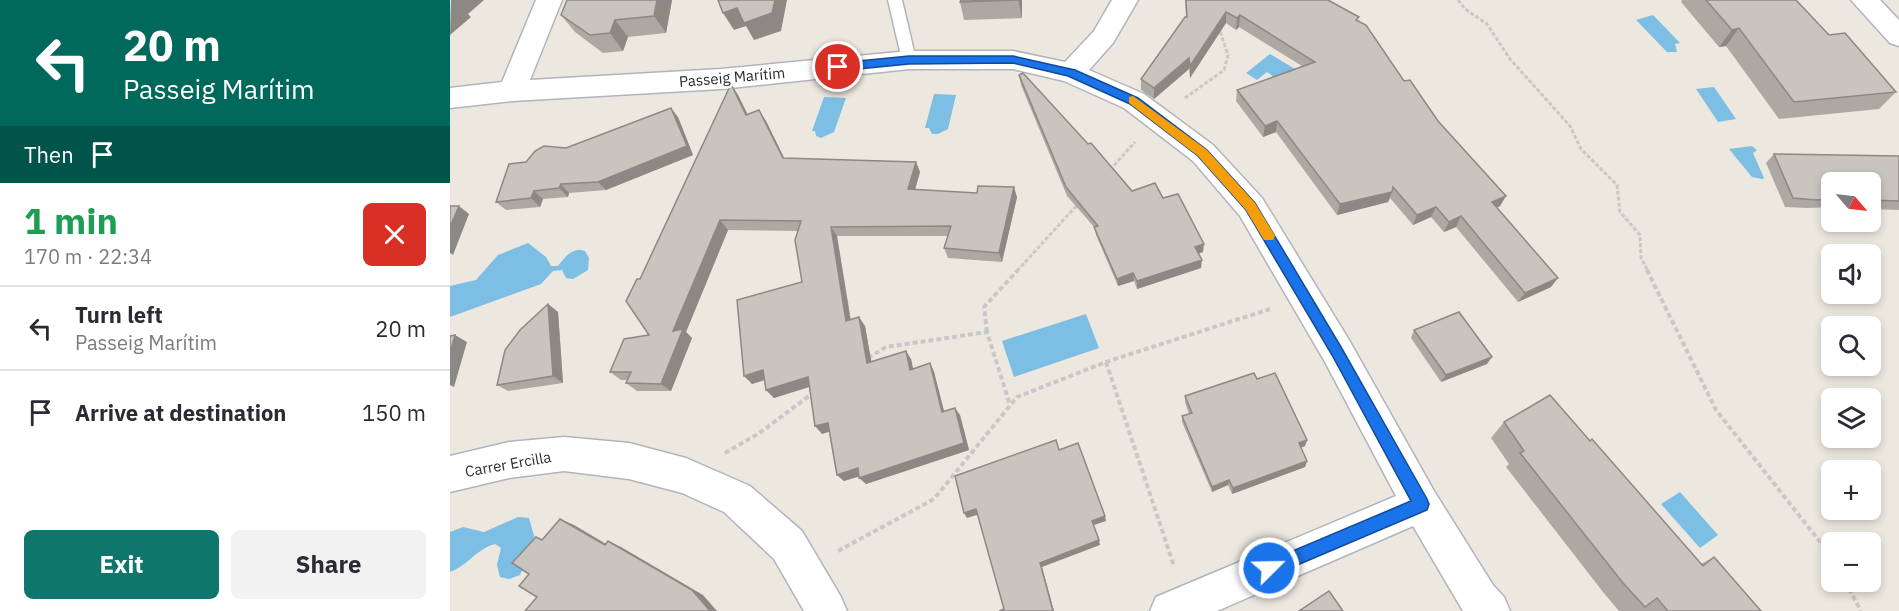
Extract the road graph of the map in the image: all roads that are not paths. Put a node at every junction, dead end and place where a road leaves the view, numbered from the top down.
1 (549, 0) edge
2 (895, 0) edge
3 (1125, 0) edge
4 (1879, 5) edge
5 (1899, 37) edge
6 (909, 60) junction
7 (1071, 73) junction
8 (512, 91) junction
9 (450, 98) edge
10 (450, 474) edge
11 (1421, 504) junction
12 (1178, 607) edge
13 (827, 611) edge
14 (1490, 611) edge

1 - 8 street
2 - 6 lane
3 - 7 street
4 - 5 street
6 - 7 street, Passeig Marítim
6 - 8 street, Passeig Marítim
7 - 11 street, Passeig Marítim
8 - 9 street, Passeig Marítim
10 - 13 street, Carrer Ercilla
11 - 12 street
11 - 14 street, Passeig Marítim

